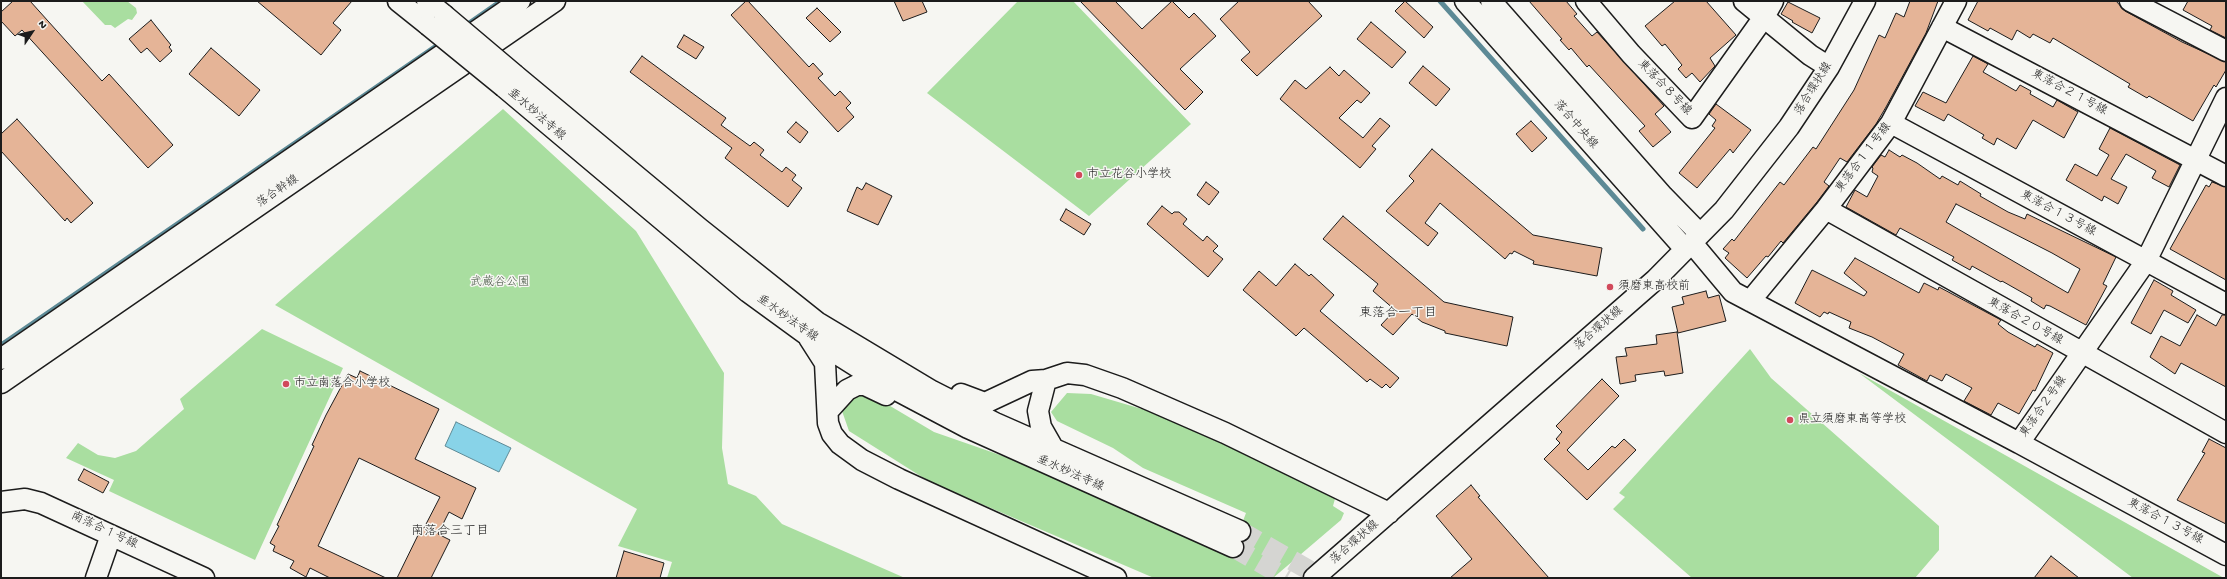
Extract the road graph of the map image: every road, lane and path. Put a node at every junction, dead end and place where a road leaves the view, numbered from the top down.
1 (398, 1) edge
2 (427, 1) edge
3 (520, 1) edge
4 (555, 1) edge
5 (1465, 1) edge
6 (1491, 1) edge
7 (1586, 1) edge
8 (1744, 1) edge
9 (1864, 1) edge
10 (1956, 1) edge
11 (2130, 1) edge
12 (1769, 9) edge
13 (436, 20) junction
14 (1942, 27) junction
15 (2226, 51) edge
16 (1829, 67) junction
17 (509, 81) junction
18 (2226, 98) edge
19 (1891, 123) junction
20 (2195, 160) junction
21 (2226, 176) edge
22 (1826, 209) junction
23 (1692, 242) junction
24 (2146, 261) junction
25 (1750, 301) junction
26 (2226, 304) edge
27 (807, 335) junction
28 (2081, 353) junction
29 (1, 359) edge
30 (893, 368) junction
31 (1046, 380) junction
32 (1, 383) edge
33 (828, 411) junction
34 (968, 428) junction
35 (2226, 433) edge
36 (2019, 443) junction
37 (1053, 448) junction
38 (1, 502) edge
39 (1390, 513) junction
40 (111, 535) junction
41 (2226, 556) edge
42 (96, 578) edge
43 (204, 578) edge
44 (1116, 578) edge
45 (1314, 578) edge

1 - 13 street, 垂水妙法寺線
2 - 13 street, 垂水妙法寺線
3 - 29 street, 落合幹線
4 - 32 street, 落合幹線
5 - 23 street, 落合中央線
6 - 23 street, 落合中央線
7 - 12 street, 東落合８号線
8 - 12 street
9 - 16 street, 落合環状線
10 - 14 street, 東落合１１号線
11 - 15 street
12 - 16 street
13 - 17 street, 垂水妙法寺線, bridge
14 - 19 street, 東落合１１号線
14 - 20 street, 東落合２１号線
16 - 23 street, 落合環状線
17 - 27 street, 垂水妙法寺線
17 - 30 street, 垂水妙法寺線
18 - 20 street, 東落合２号線
19 - 22 street, 東落合１１号線
19 - 24 street, 東落合１３号線
20 - 21 street, 東落合２１号線
20 - 24 street, 東落合２号線
22 - 25 street, 東落合１１号線
22 - 28 street, 東落合２０号線
23 - 25 street, 東落合２号線
23 - 39 street, 落合環状線
24 - 26 street, 東落合１３号線
24 - 28 street, 東落合２号線
25 - 36 street, 東落合２号線
27 - 33 street
27 - 34 street, 垂水妙法寺線
28 - 35 street, 東落合２０号線
28 - 36 street, 東落合２号線
30 - 31 street
30 - 37 street, 垂水妙法寺線
31 - 37 street
31 - 39 street
33 - 34 street
33 - 44 street
34 - 37 street, 垂水妙法寺線
36 - 41 street, 東落合１３号線
38 - 40 street, 南落合１号線
39 - 45 street, 落合環状線
40 - 42 street
40 - 43 street, 南落合１号線

